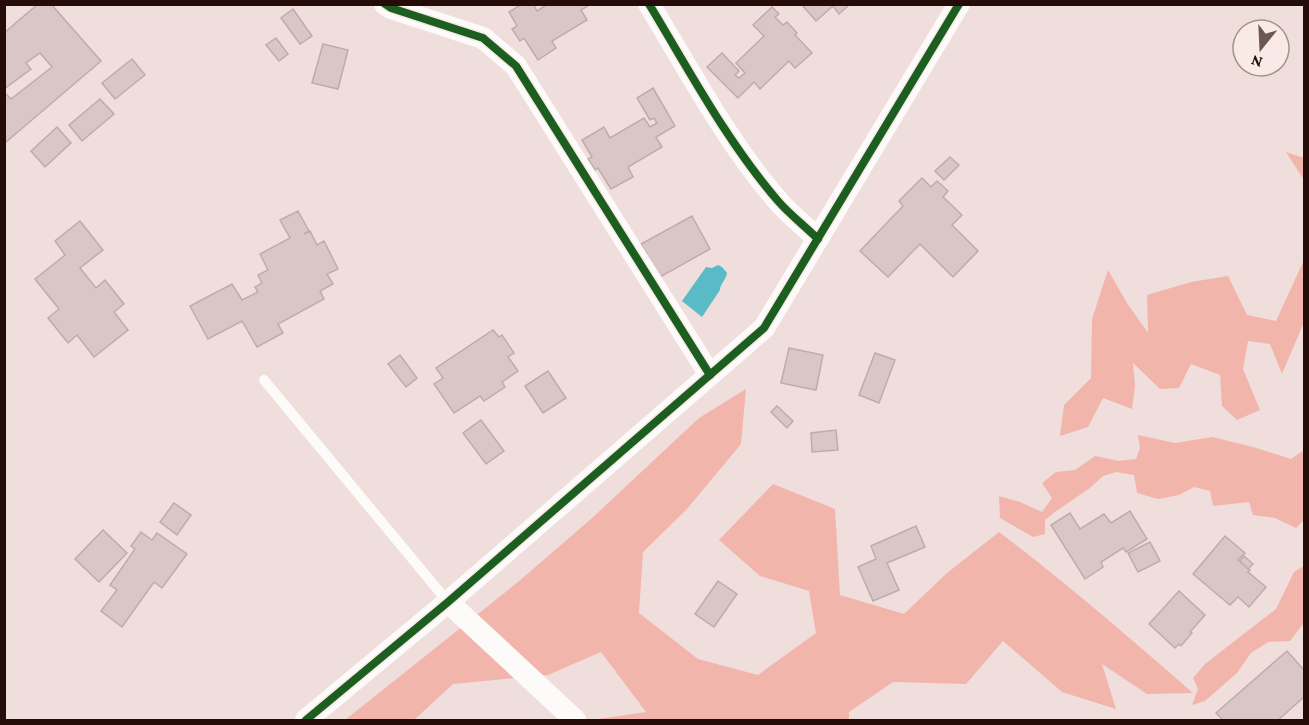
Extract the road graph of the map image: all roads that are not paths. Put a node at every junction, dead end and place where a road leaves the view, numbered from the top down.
1 (386, 4) edge
2 (649, 4) edge
3 (959, 4) edge
4 (818, 238) junction
5 (710, 375) junction
6 (264, 380) dead end
7 (448, 602) junction
8 (306, 720) edge
9 (575, 720) edge

1 - 5 street
2 - 4 street
3 - 4 street
4 - 5 street
5 - 7 street
6 - 7 lane
7 - 8 street
7 - 9 street

